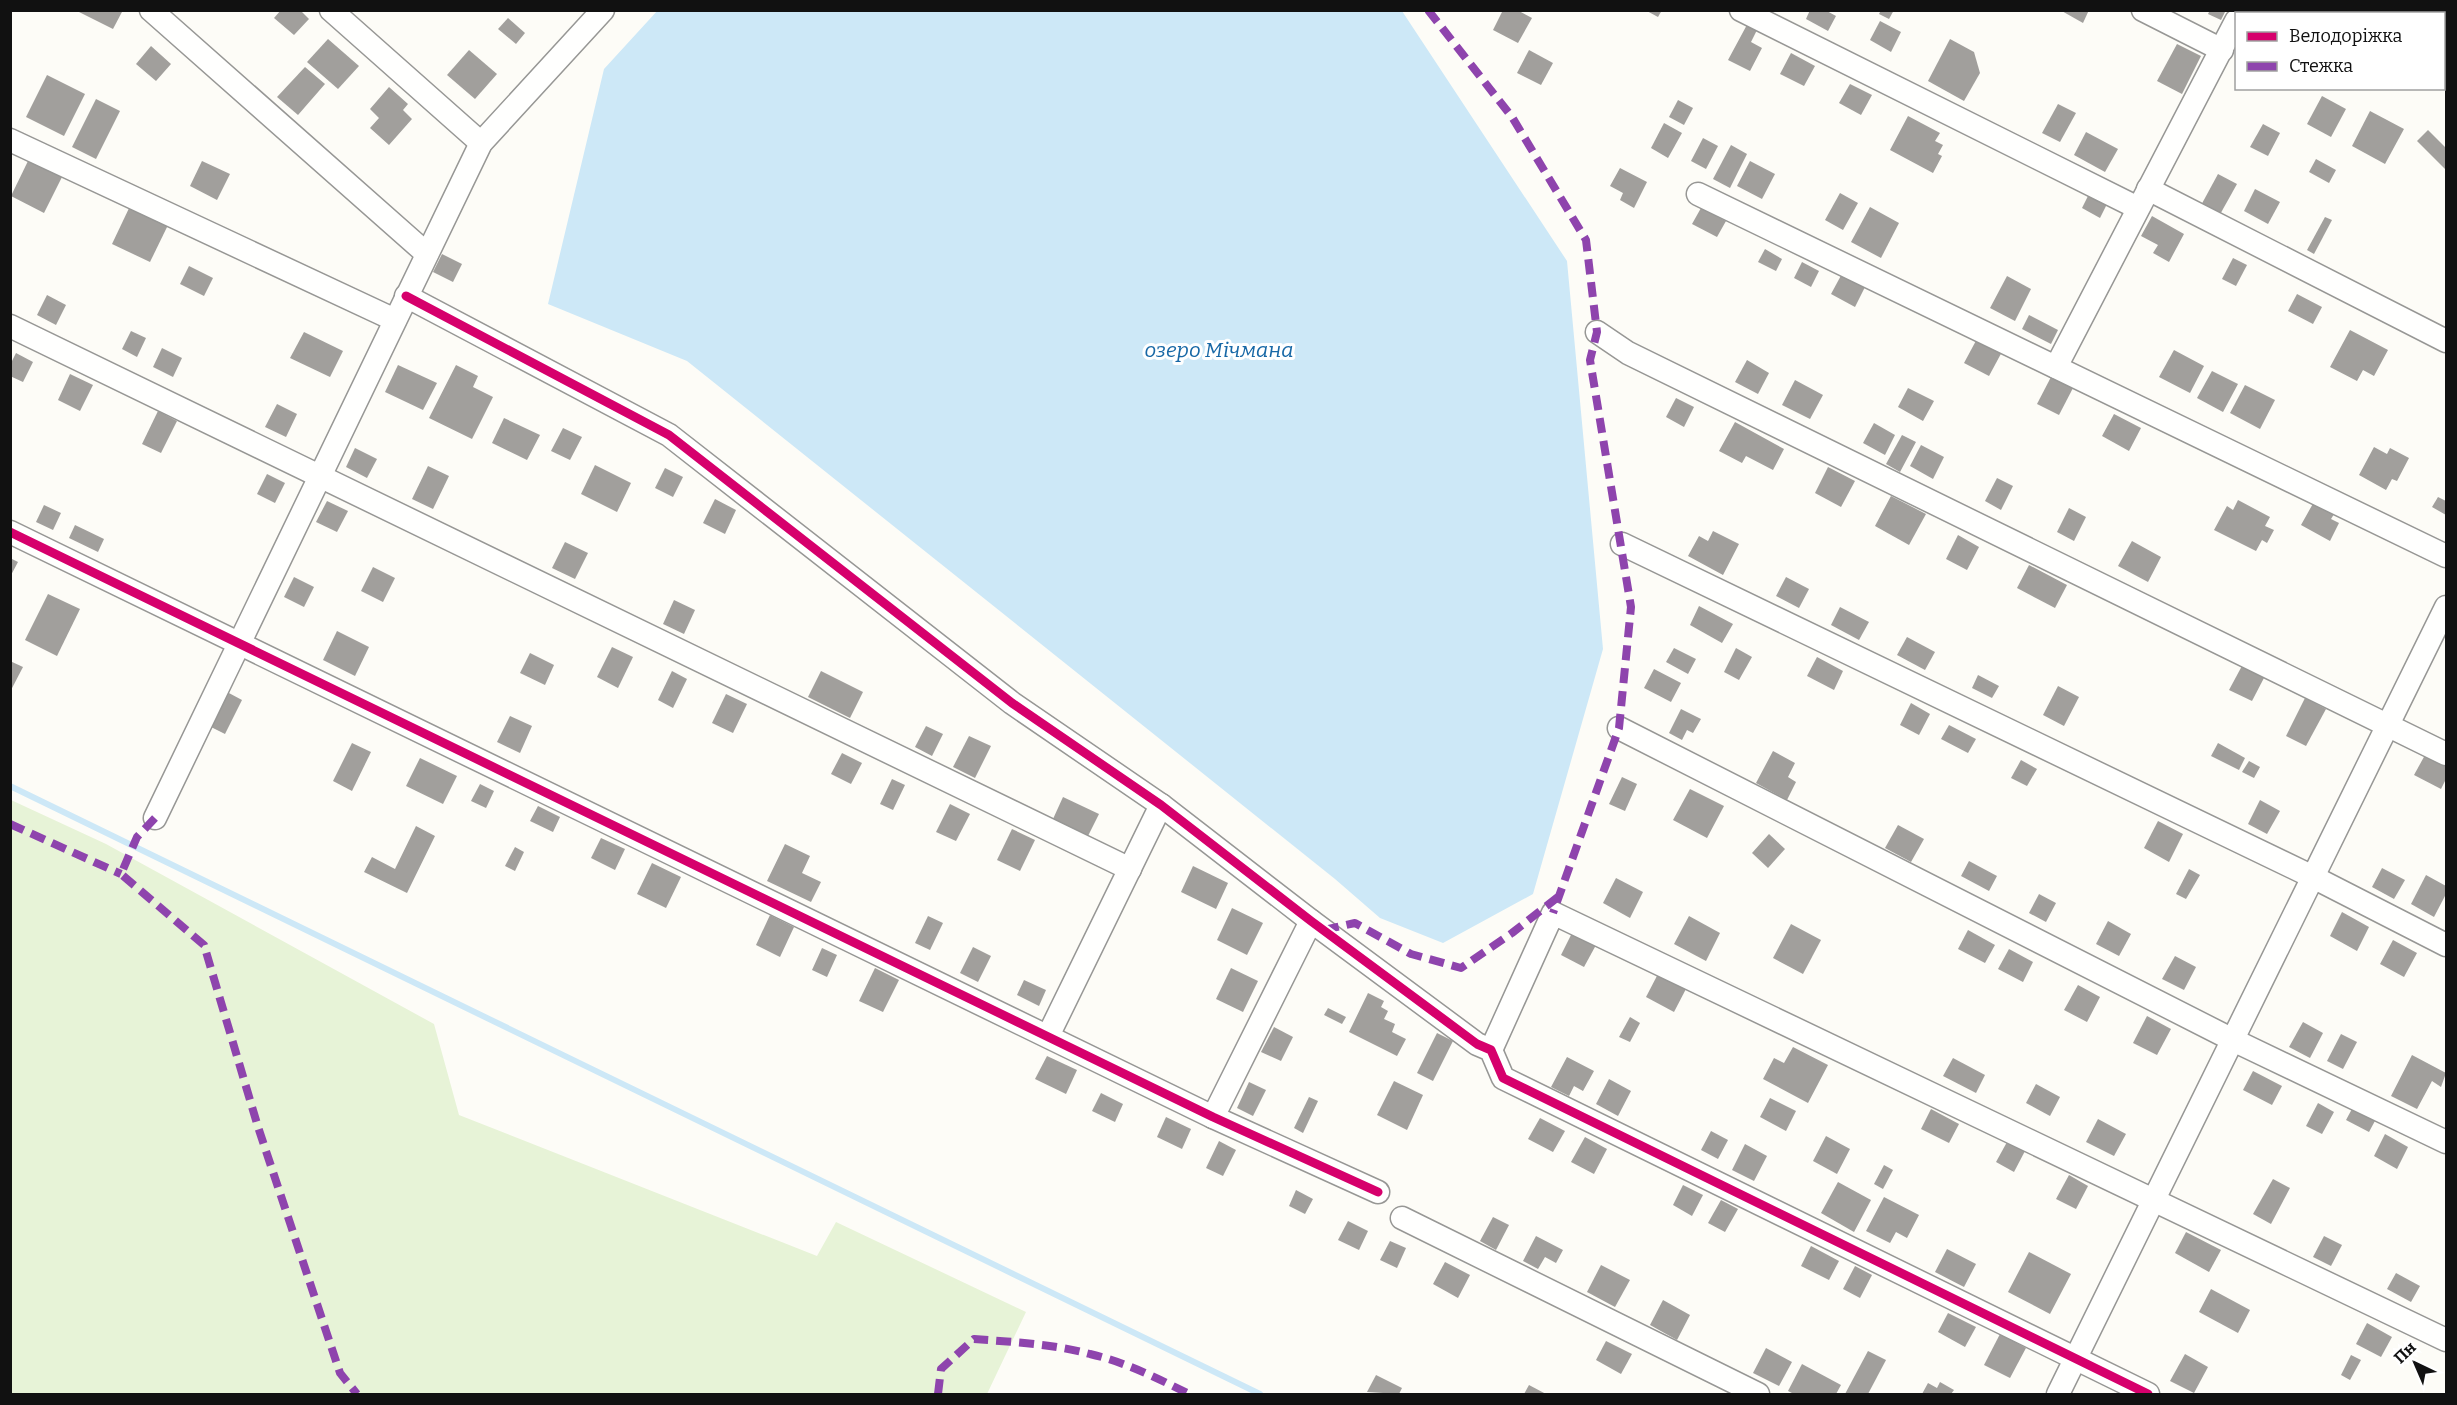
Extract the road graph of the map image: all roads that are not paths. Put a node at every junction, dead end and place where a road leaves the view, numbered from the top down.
1 (151, 10) edge
2 (331, 10) edge
3 (603, 10) edge
4 (1741, 10) edge
5 (2143, 10) edge
6 (2235, 23) edge
7 (2222, 50) junction
8 (10, 141) edge
9 (481, 142) junction
10 (1698, 194) dead end
11 (2143, 199) junction
12 (427, 254) junction
13 (406, 297) junction
14 (395, 320) junction
15 (10, 326) edge
16 (1597, 332) dead end
17 (2446, 341) edge
18 (2056, 367) junction
19 (320, 476) junction
20 (10, 532) edge
21 (1622, 544) dead end
22 (2446, 556) edge
23 (2446, 607) edge
24 (239, 643) junction
25 (2388, 725) junction
26 (1619, 728) dead end
27 (2446, 754) edge
28 (1161, 805) junction
29 (155, 818) dead end
30 (1130, 869) junction
31 (2313, 877) junction
32 (1311, 921) junction
33 (2446, 945) edge
34 (1048, 1036) junction
35 (2233, 1040) junction
36 (1491, 1050) junction
37 (1213, 1117) junction
38 (2446, 1142) edge
39 (1378, 1192) dead end
40 (2154, 1200) junction
41 (1402, 1218) dead end
42 (2446, 1340) edge
43 (2076, 1359) junction
44 (1758, 1395) edge
45 (2058, 1395) edge
46 (2148, 1395) edge

1 - 12 street
2 - 9 street
3 - 9 street
4 - 11 street
5 - 7 street
6 - 7 street
7 - 11 street
8 - 14 street
9 - 12 street
10 - 18 street
11 - 17 street
11 - 18 street
12 - 13 street
13 - 14 street
13 - 28 street
14 - 19 street
15 - 19 street
16 - 25 street
18 - 22 street
19 - 24 street
19 - 30 street
20 - 24 street
21 - 31 street
23 - 25 street
24 - 29 street
24 - 34 street
25 - 27 street
25 - 31 street
26 - 35 street
28 - 30 street
28 - 32 street
30 - 34 street
31 - 33 street
31 - 35 street
32 - 36 street
32 - 37 street
34 - 37 street
35 - 38 street
35 - 40 street
36 - 40 street
36 - 43 street
37 - 39 street
40 - 42 street
40 - 43 street
41 - 44 street
43 - 45 street
43 - 46 street

